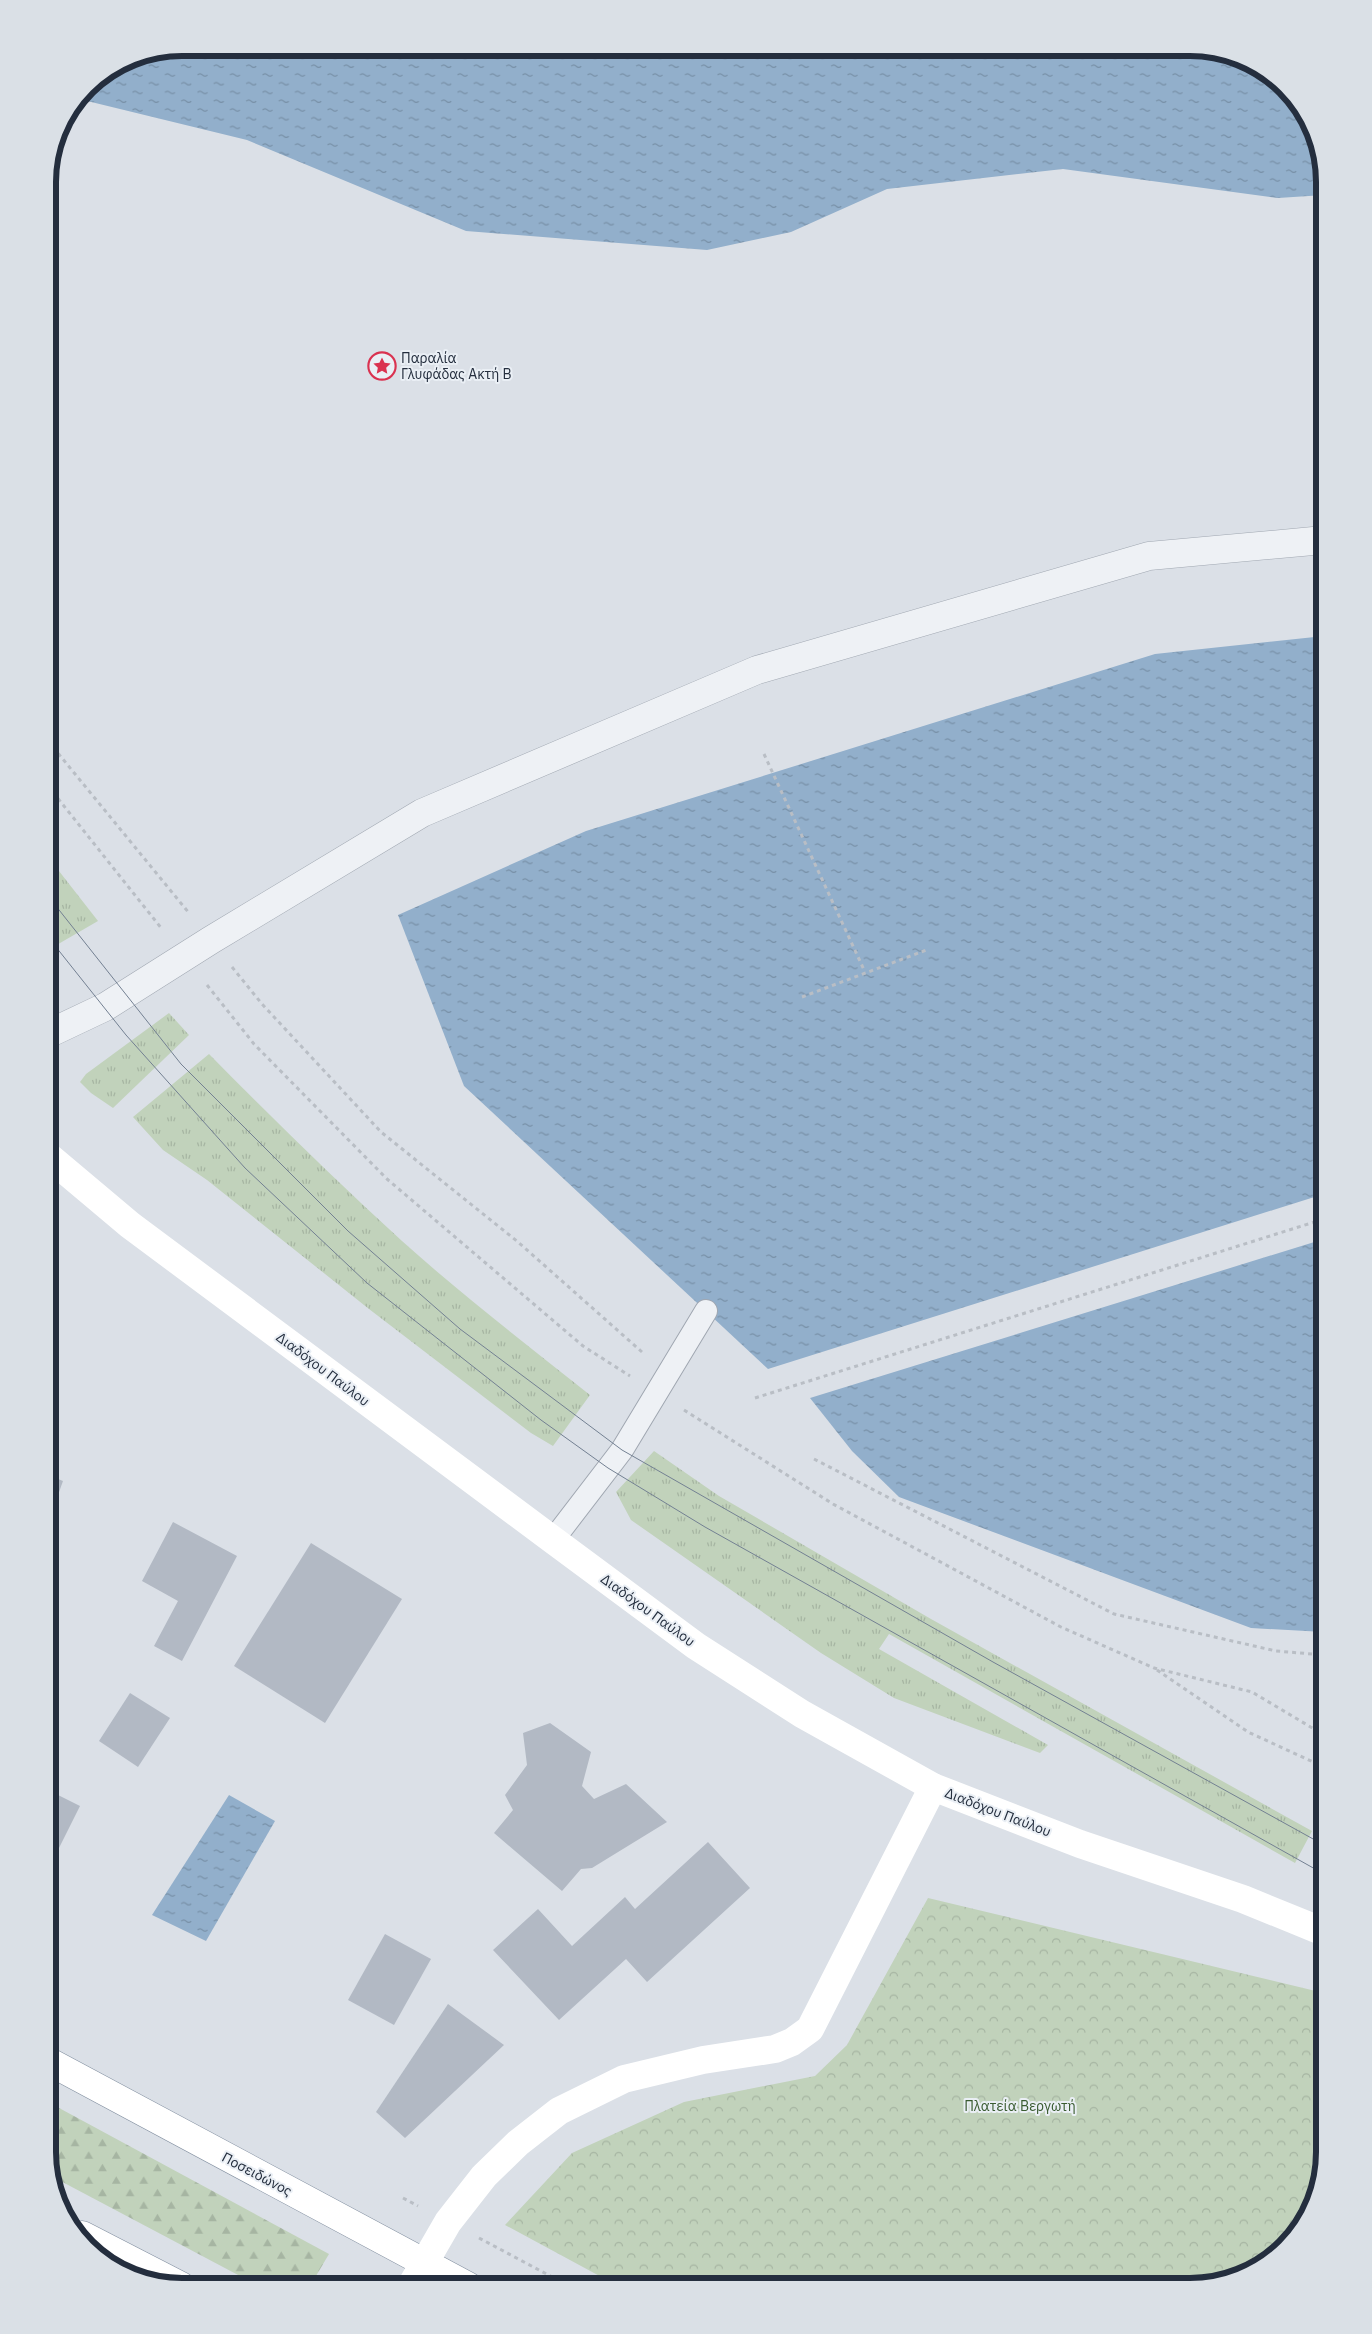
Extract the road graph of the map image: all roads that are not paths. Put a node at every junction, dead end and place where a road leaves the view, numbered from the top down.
1 (1316, 541) edge
2 (57, 1030) edge
3 (56, 1163) edge
4 (706, 1311) dead end
5 (553, 1540) junction
6 (933, 1787) junction
7 (1316, 1929) edge
8 (56, 2066) edge
9 (94, 2241) edge
10 (160, 2275) edge
11 (418, 2275) edge

1 - 2 street
3 - 5 main road, Διαδόχου Παύλου
4 - 5 lane
5 - 6 main road, Διαδόχου Παύλου
6 - 7 main road, Διαδόχου Παύλου
6 - 11 main road
8 - 11 main road, Ποσειδώνος
9 - 10 main road

